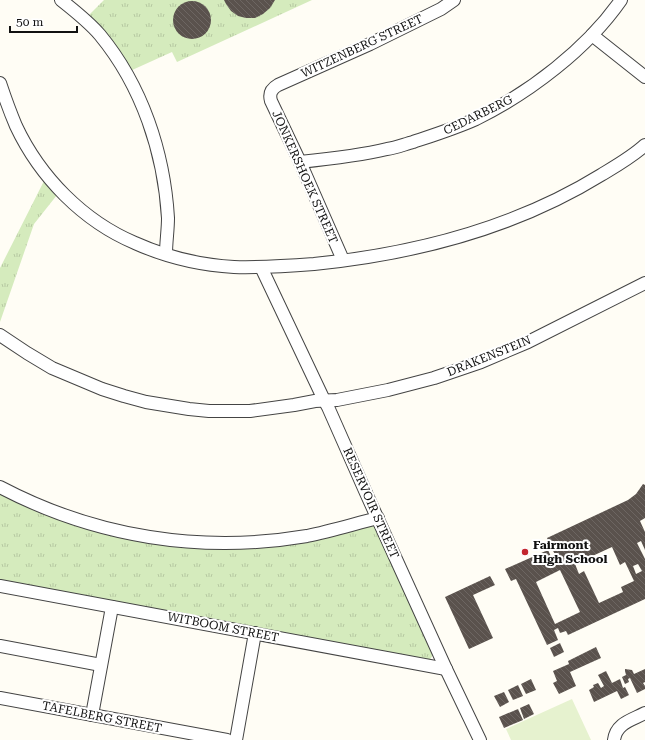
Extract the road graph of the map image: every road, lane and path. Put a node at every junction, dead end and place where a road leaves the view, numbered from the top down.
1 (61, 0) edge
2 (454, 0) edge
3 (620, 0) edge
4 (592, 35) junction
5 (645, 77) edge
6 (0, 83) edge
7 (271, 93) joint
8 (643, 150) edge
9 (300, 162) junction
10 (166, 254) junction
11 (343, 260) junction
12 (261, 267) junction
13 (645, 283) edge
14 (0, 335) edge
15 (324, 400) junction
16 (0, 487) edge
17 (378, 518) junction
18 (0, 586) edge
19 (112, 607) junction
20 (255, 633) junction
21 (0, 646) edge
22 (101, 665) junction
23 (446, 669) junction
24 (0, 698) edge
25 (645, 714) edge
26 (92, 715) junction
27 (227, 740) edge
28 (236, 740) edge
29 (480, 740) edge
30 (614, 740) edge

1 - 10 street
2 - 7 street, WITZENBERG STREET
3 - 4 street, CEDARBERG
4 - 5 street
4 - 9 street, CEDARBERG
6 - 10 street
7 - 9 street, JONKERSHOEK STREET
8 - 11 street
9 - 11 street, JONKERSHOEK STREET
10 - 12 street
11 - 12 street
12 - 15 street, RESERVOIR STREET
13 - 15 street, DRAKENSTEIN
14 - 15 street, DRAKENSTEIN
15 - 17 street, RESERVOIR STREET
16 - 17 street
17 - 23 street, RESERVOIR STREET
18 - 19 street, WITBOOM STREET
19 - 20 street, WITBOOM STREET
19 - 22 street
20 - 23 street, WITBOOM STREET
20 - 28 street
21 - 22 street
22 - 26 street
23 - 29 street, RESERVOIR STREET
24 - 26 street, TAFELBERG STREET
25 - 30 street
26 - 27 street, TAFELBERG STREET

